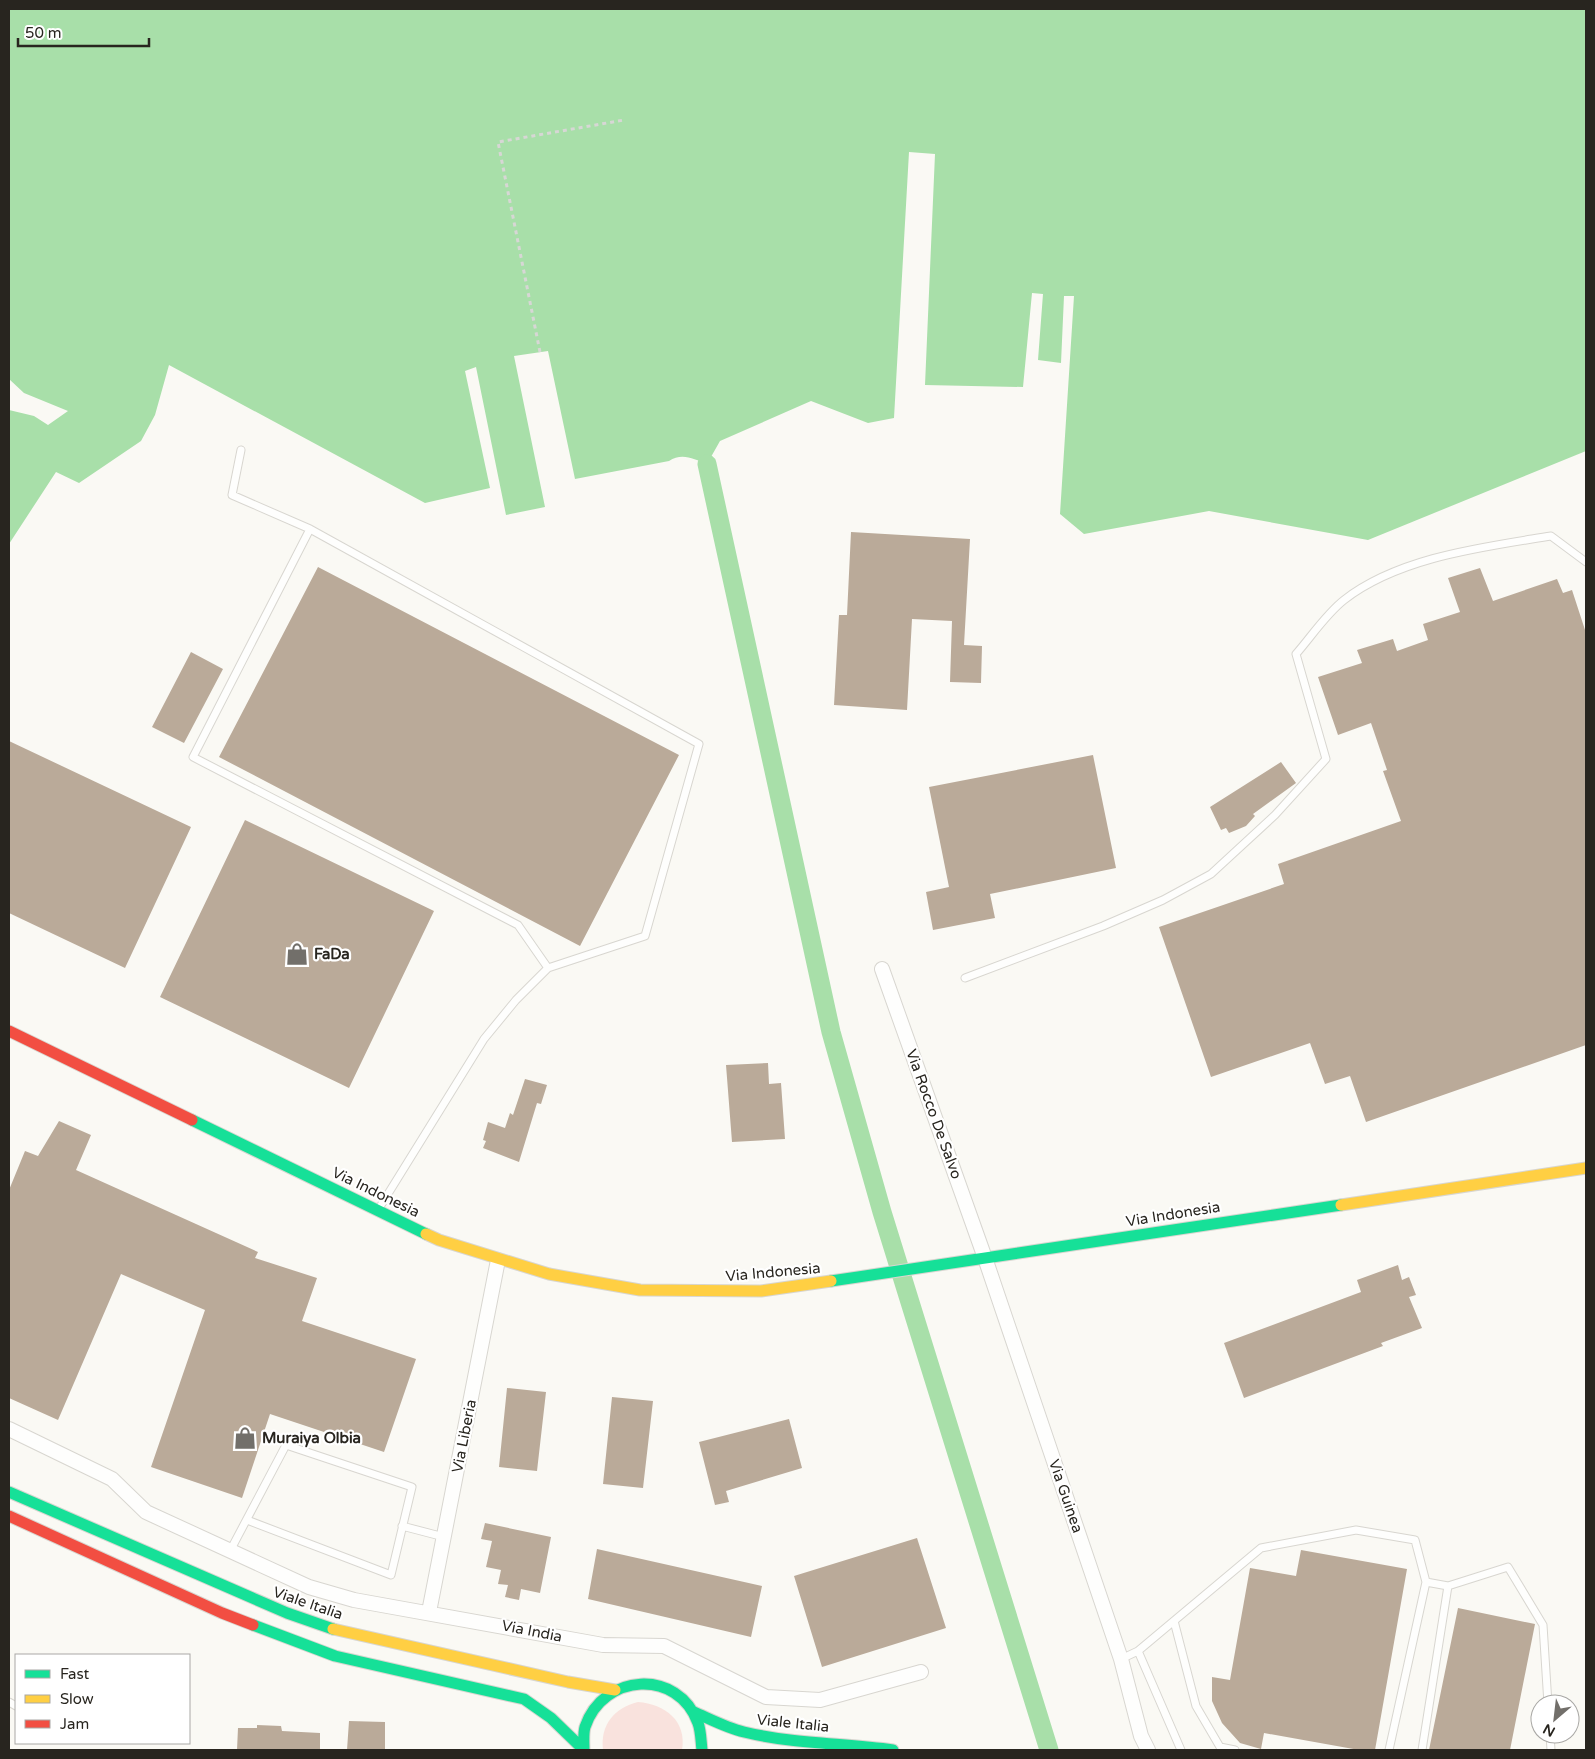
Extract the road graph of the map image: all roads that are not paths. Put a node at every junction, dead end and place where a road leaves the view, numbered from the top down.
1 (241, 450) dead end
2 (310, 528) junction
3 (1586, 562) edge
4 (548, 968) junction
5 (882, 969) dead end
6 (965, 978) dead end
7 (9, 1031) edge
8 (1586, 1168) edge
9 (378, 1210) junction
10 (985, 1258) junction
11 (498, 1260) junction
12 (9, 1429) edge
13 (9, 1492) edge
14 (9, 1516) edge
15 (247, 1520) junction
16 (402, 1526) junction
17 (444, 1537) junction
18 (230, 1551) junction
19 (1426, 1582) junction
20 (1448, 1586) junction
21 (429, 1612) junction
22 (1174, 1621) junction
23 (1138, 1651) junction
24 (1120, 1659) junction
25 (921, 1672) dead end
26 (615, 1690) junction
27 (1547, 1694) edge
28 (694, 1712) junction
29 (1141, 1736) junction
30 (584, 1750) edge
31 (702, 1750) edge
32 (893, 1750) edge
33 (1135, 1750) edge
34 (1148, 1750) edge
35 (1180, 1750) edge
36 (1235, 1750) edge
37 (1389, 1750) edge
38 (1422, 1750) edge

1 - 2 lane
2 - 4 lane
2 - 4 lane
3 - 6 lane
4 - 9 lane
5 - 10 street, Via Rocco De Salvo
7 - 9 main road, Via Indonesia
8 - 10 main road, Via Indonesia
9 - 11 main road, Via Indonesia
10 - 11 main road, Via Indonesia
10 - 24 street, Via Guinea
11 - 17 street, Via Liberia
12 - 18 street, Via India
13 - 26 main road, Viale Italia
14 - 30 main road
15 - 16 lane
15 - 16 lane
15 - 18 lane
16 - 17 lane
17 - 21 street, Via Liberia
18 - 21 street, Via India
19 - 20 lane
19 - 22 lane
19 - 37 lane
20 - 27 lane
20 - 38 lane
21 - 25 street, Via India
22 - 23 lane
22 - 36 lane
23 - 24 lane
23 - 35 lane
24 - 29 street, Via Guinea
26 - 28 main road
26 - 30 main road
28 - 31 main road
28 - 32 main road, Viale Italia
29 - 33 street
29 - 34 street, Via Guinea

